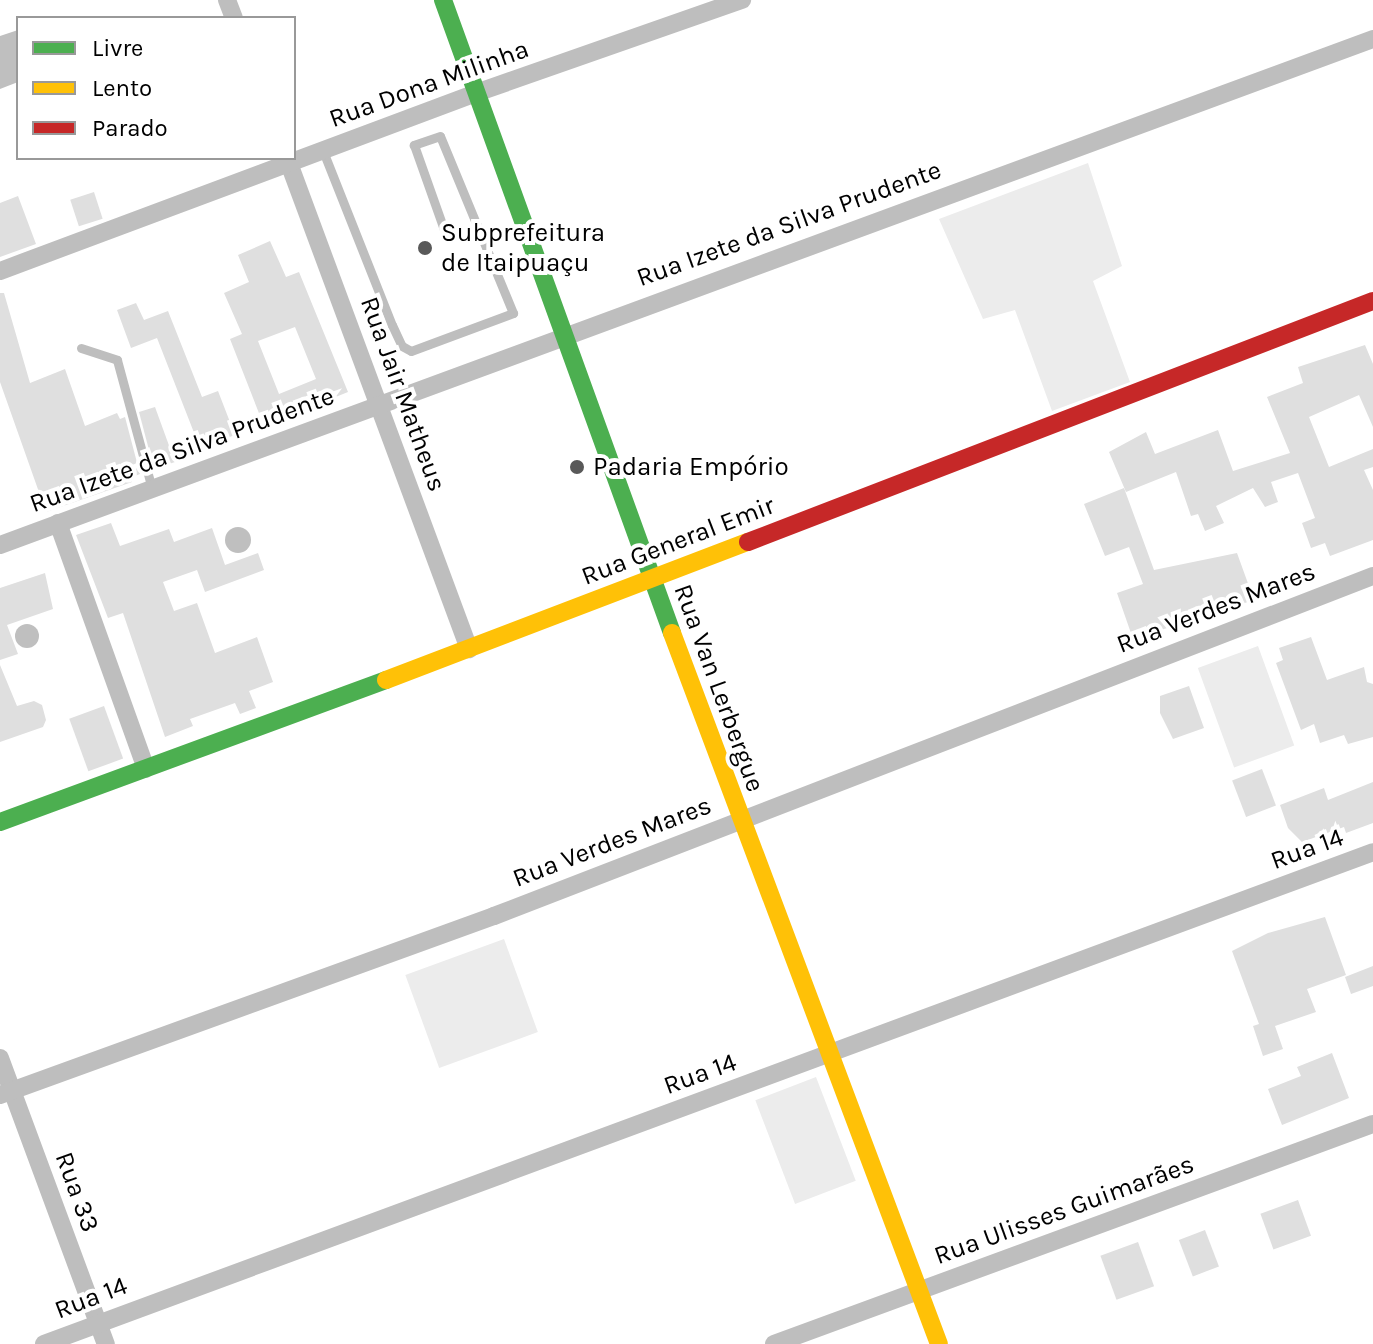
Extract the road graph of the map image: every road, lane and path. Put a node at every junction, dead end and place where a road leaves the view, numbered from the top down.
1 (443, 0) edge
2 (742, 0) edge
3 (1373, 39) edge
4 (476, 93) junction
5 (323, 151) junction
6 (296, 158) edge
7 (288, 160) edge
8 (447, 238) dead end
9 (0, 271) edge
10 (1373, 301) edge
11 (562, 334) junction
12 (81, 348) dead end
13 (378, 404) junction
14 (152, 489) junction
15 (58, 523) junction
16 (0, 545) edge
17 (1373, 576) edge
18 (651, 579) junction
19 (469, 649) junction
20 (146, 769) junction
21 (740, 820) junction
22 (0, 822) edge
23 (1373, 852) edge
24 (831, 1054) junction
25 (0, 1058) edge
26 (6, 1092) edge
27 (1373, 1124) edge
28 (919, 1291) junction
29 (98, 1323) junction
30 (44, 1344) edge
31 (106, 1344) edge
32 (774, 1344) edge
33 (939, 1344) edge

1 - 4 street, Rua Van Lerbergue
2 - 4 street, Rua Dona Milinha
3 - 11 street, Rua Izete da Silva Prudente
4 - 5 street, Rua Dona Milinha
4 - 11 street, Rua Van Lerbergue
5 - 6 street, Rua Dona Milinha
5 - 8 lane
7 - 9 street, Rua Dona Milinha
7 - 13 street, Rua Jair Matheus
10 - 18 street, Rua General Emir
11 - 13 street, Rua Izete da Silva Prudente
11 - 18 street, Rua Van Lerbergue
12 - 14 lane
13 - 14 street, Rua Izete da Silva Prudente
13 - 19 street, Rua Jair Matheus
14 - 15 street, Rua Izete da Silva Prudente
15 - 16 street, Rua Izete da Silva Prudente
15 - 20 street
17 - 21 street, Rua Verdes Mares
18 - 19 street, Rua General Emir
18 - 21 street, Rua Van Lerbergue
19 - 20 street, Rua General Emir
20 - 22 street, Rua General Emir
21 - 24 street, Rua Van Lerbergue
21 - 26 street, Rua Verdes Mares
23 - 24 street, Rua 14
24 - 28 street, Rua Van Lerbergue
24 - 29 street, Rua 14
25 - 26 street, Rua 33
26 - 29 street, Rua 33
27 - 28 street, Rua Ulisses Guimarães
28 - 32 street, Rua Ulisses Guimarães
28 - 33 street, Rua Van Lerbergue
29 - 30 street, Rua 14
29 - 31 street, Rua 33

